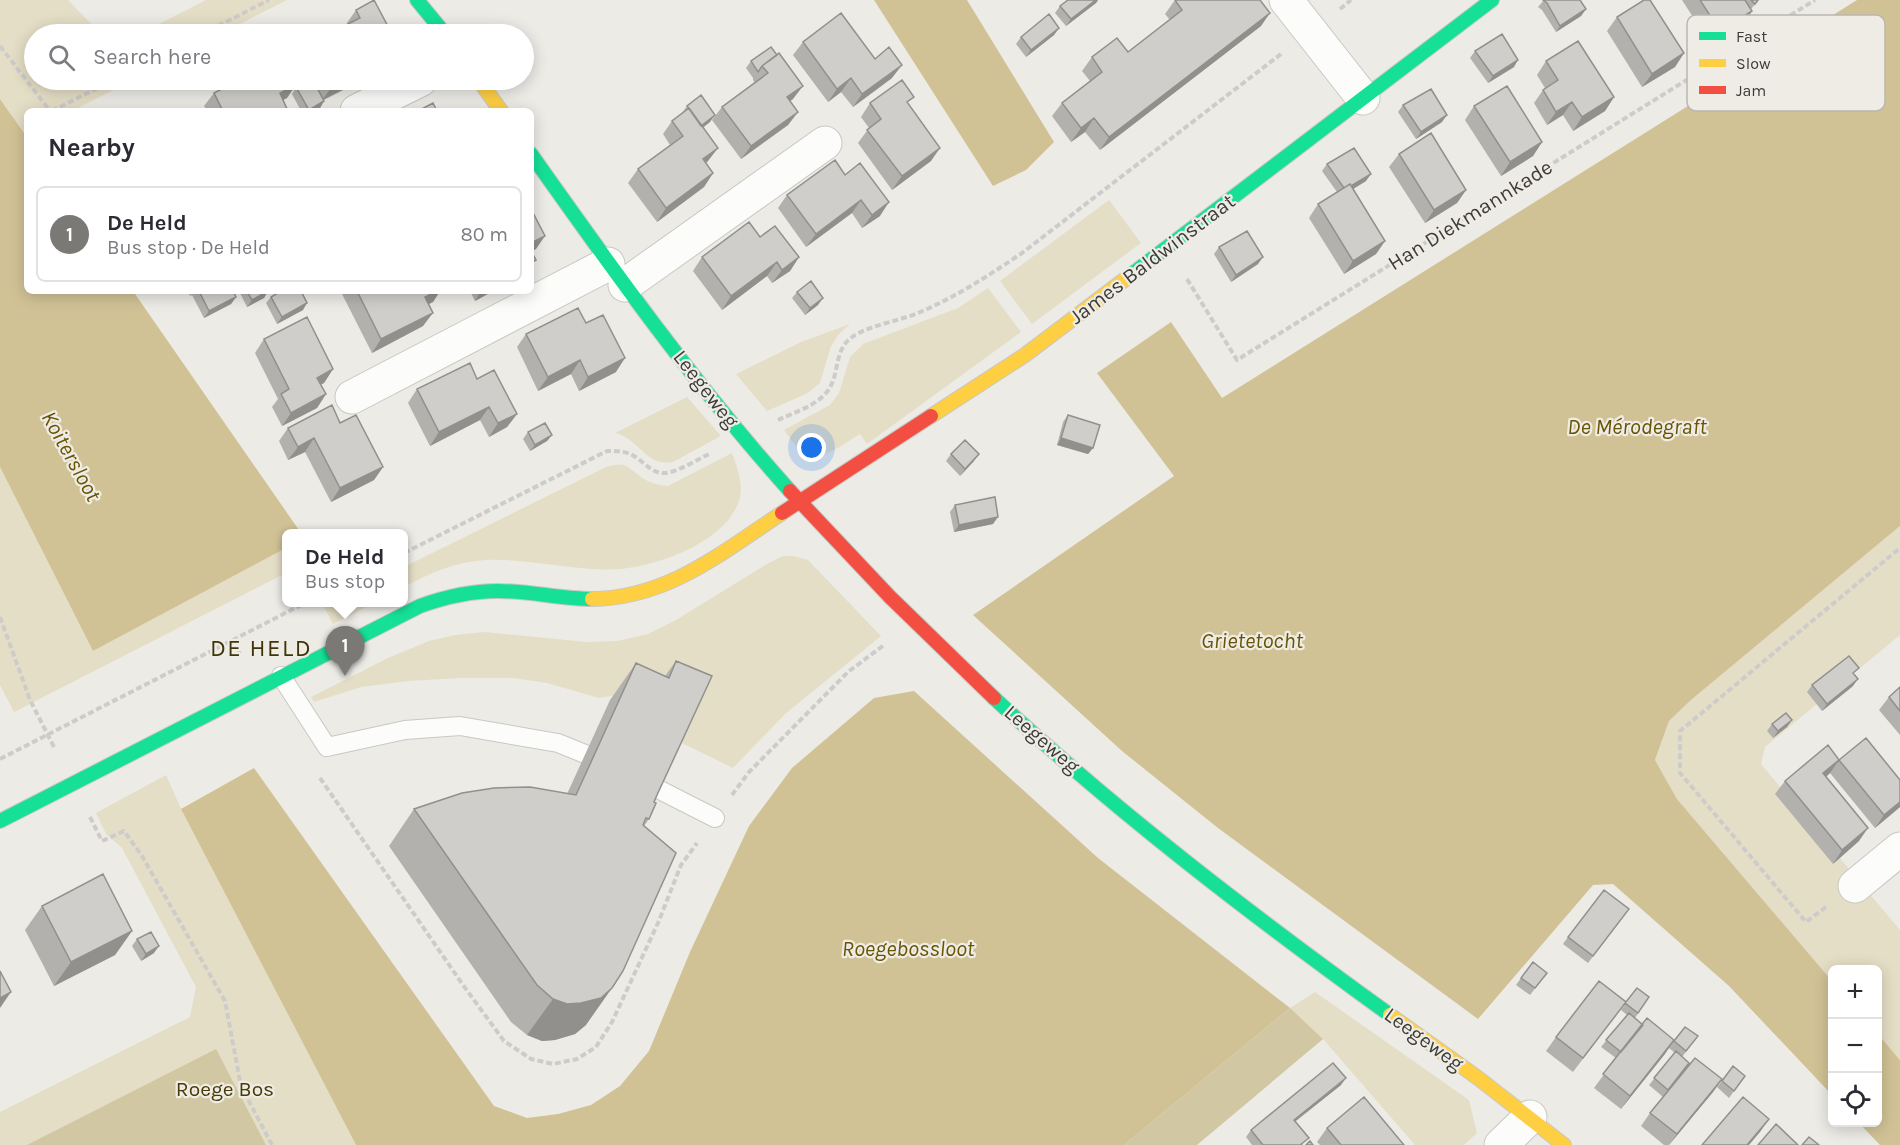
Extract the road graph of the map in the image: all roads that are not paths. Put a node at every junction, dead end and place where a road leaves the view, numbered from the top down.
1 (417, 0) edge
2 (1286, 0) edge
3 (1492, 0) edge
4 (437, 24) edge
5 (400, 90) edge
6 (485, 90) edge
7 (1363, 98) junction
8 (363, 108) edge
9 (499, 108) edge
10 (825, 143) dead end
11 (534, 158) edge
12 (617, 275) junction
13 (352, 397) dead end
14 (802, 502) junction
15 (281, 676) junction
16 (585, 754) dead end
17 (652, 786) edge
18 (715, 818) road end
19 (0, 821) edge
20 (1900, 849) edge
21 (1855, 886) road end
22 (1530, 1117) junction
23 (1501, 1145) edge
24 (1564, 1145) edge

1 - 4 street
2 - 7 street
3 - 7 street, James Baldwinstraat
5 - 8 street
6 - 9 street
7 - 14 street, James Baldwinstraat
10 - 12 street
11 - 12 street, Leegeweg
12 - 13 street
12 - 14 street, Leegeweg
14 - 15 street
14 - 22 street, Leegeweg
15 - 16 lane
15 - 19 street
17 - 18 lane
20 - 21 street
22 - 23 street
22 - 24 street, Leegeweg

